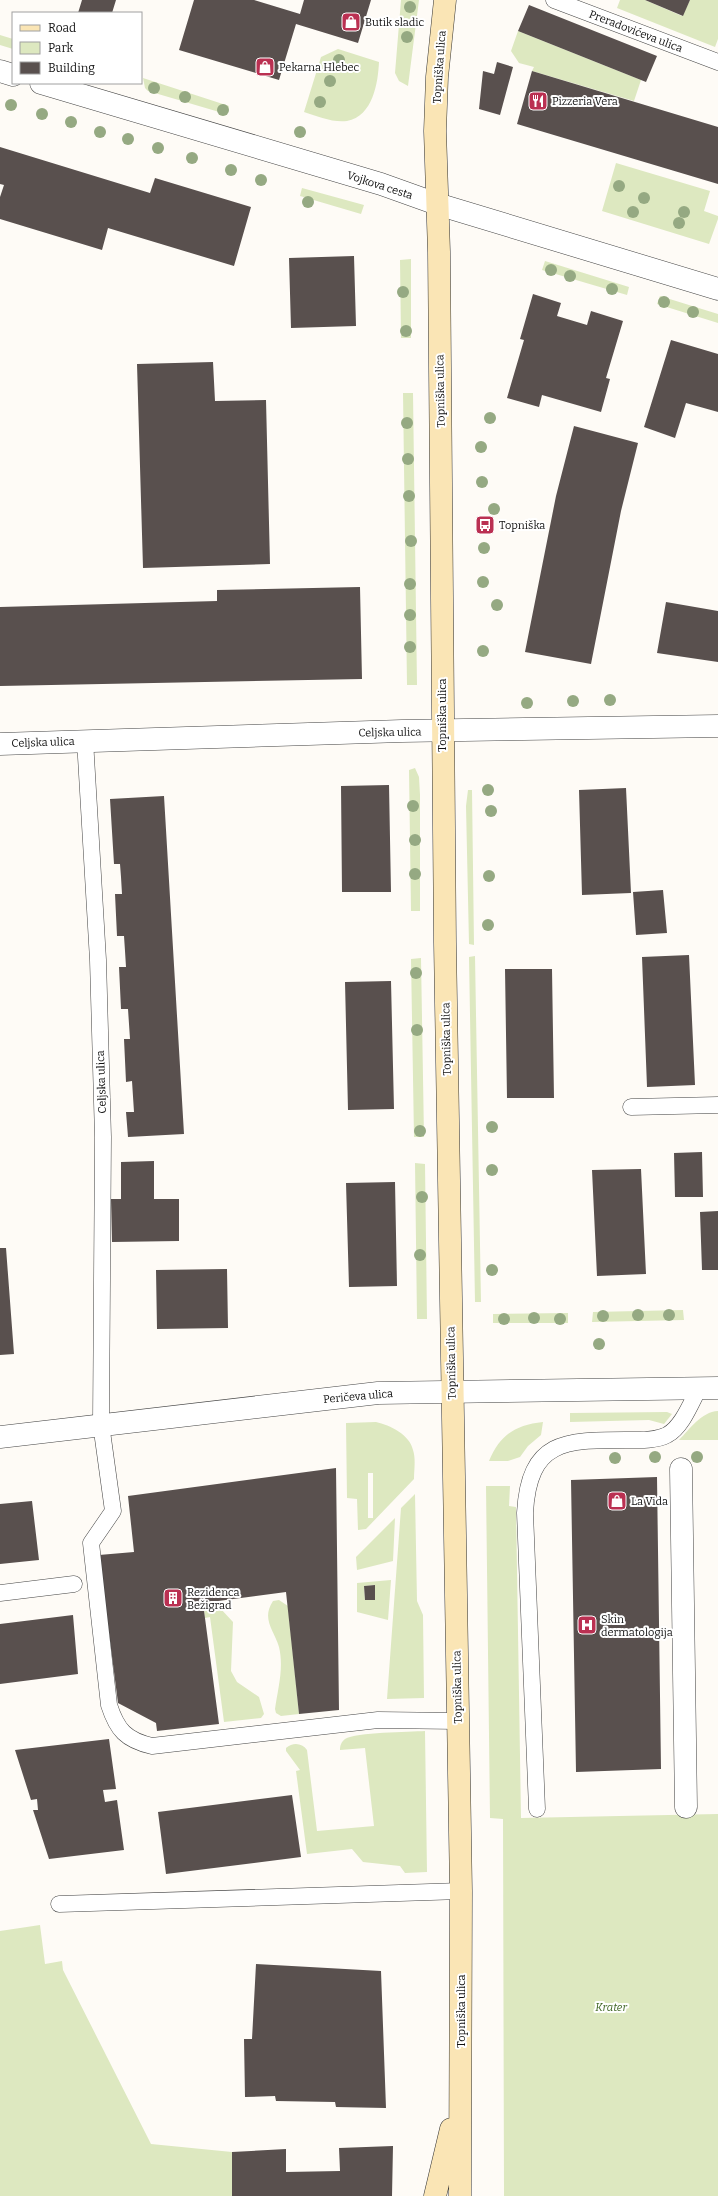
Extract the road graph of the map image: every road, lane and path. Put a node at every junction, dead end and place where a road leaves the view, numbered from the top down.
1 (445, 0) edge
2 (554, 0) edge
3 (718, 62) edge
4 (0, 71) edge
5 (12, 75) edge
6 (44, 84) edge
7 (438, 204) junction
8 (718, 289) edge
9 (718, 726) edge
10 (442, 731) junction
11 (85, 740) junction
12 (0, 744) edge
13 (718, 1106) edge
14 (631, 1107) dead end
15 (708, 1388) edge
16 (452, 1391) junction
17 (101, 1424) junction
18 (0, 1437) edge
19 (681, 1469) dead end
20 (74, 1584) dead end
21 (0, 1593) edge
22 (458, 1721) junction
23 (686, 1806) dead end
24 (537, 1809) dead end
25 (461, 1891) junction
26 (59, 1904) dead end
27 (460, 2078) junction
28 (435, 2196) edge
29 (460, 2196) edge

1 - 7 main road, Topniška ulica
2 - 3 lane, Preradovićeva ulica
4 - 5 street
6 - 7 street, Vojkova cesta
7 - 8 street, Vojkova cesta
7 - 10 main road, Topniška ulica
9 - 10 street, Celjska ulica
10 - 11 street, Celjska ulica
10 - 16 main road, Topniška ulica
11 - 12 street, Celjska ulica
11 - 17 lane, Celjska ulica
13 - 14 lane
15 - 16 street, Peričeva ulica
15 - 24 lane
16 - 17 street, Peričeva ulica
16 - 22 main road, Topniška ulica
17 - 18 street, Peričeva ulica
17 - 22 lane, Celjska ulica
19 - 23 street
20 - 21 lane
22 - 25 main road, Topniška ulica
25 - 26 lane
25 - 27 main road, Topniška ulica
27 - 28 main road, Topniška ulica
27 - 29 main road, Topniška ulica

